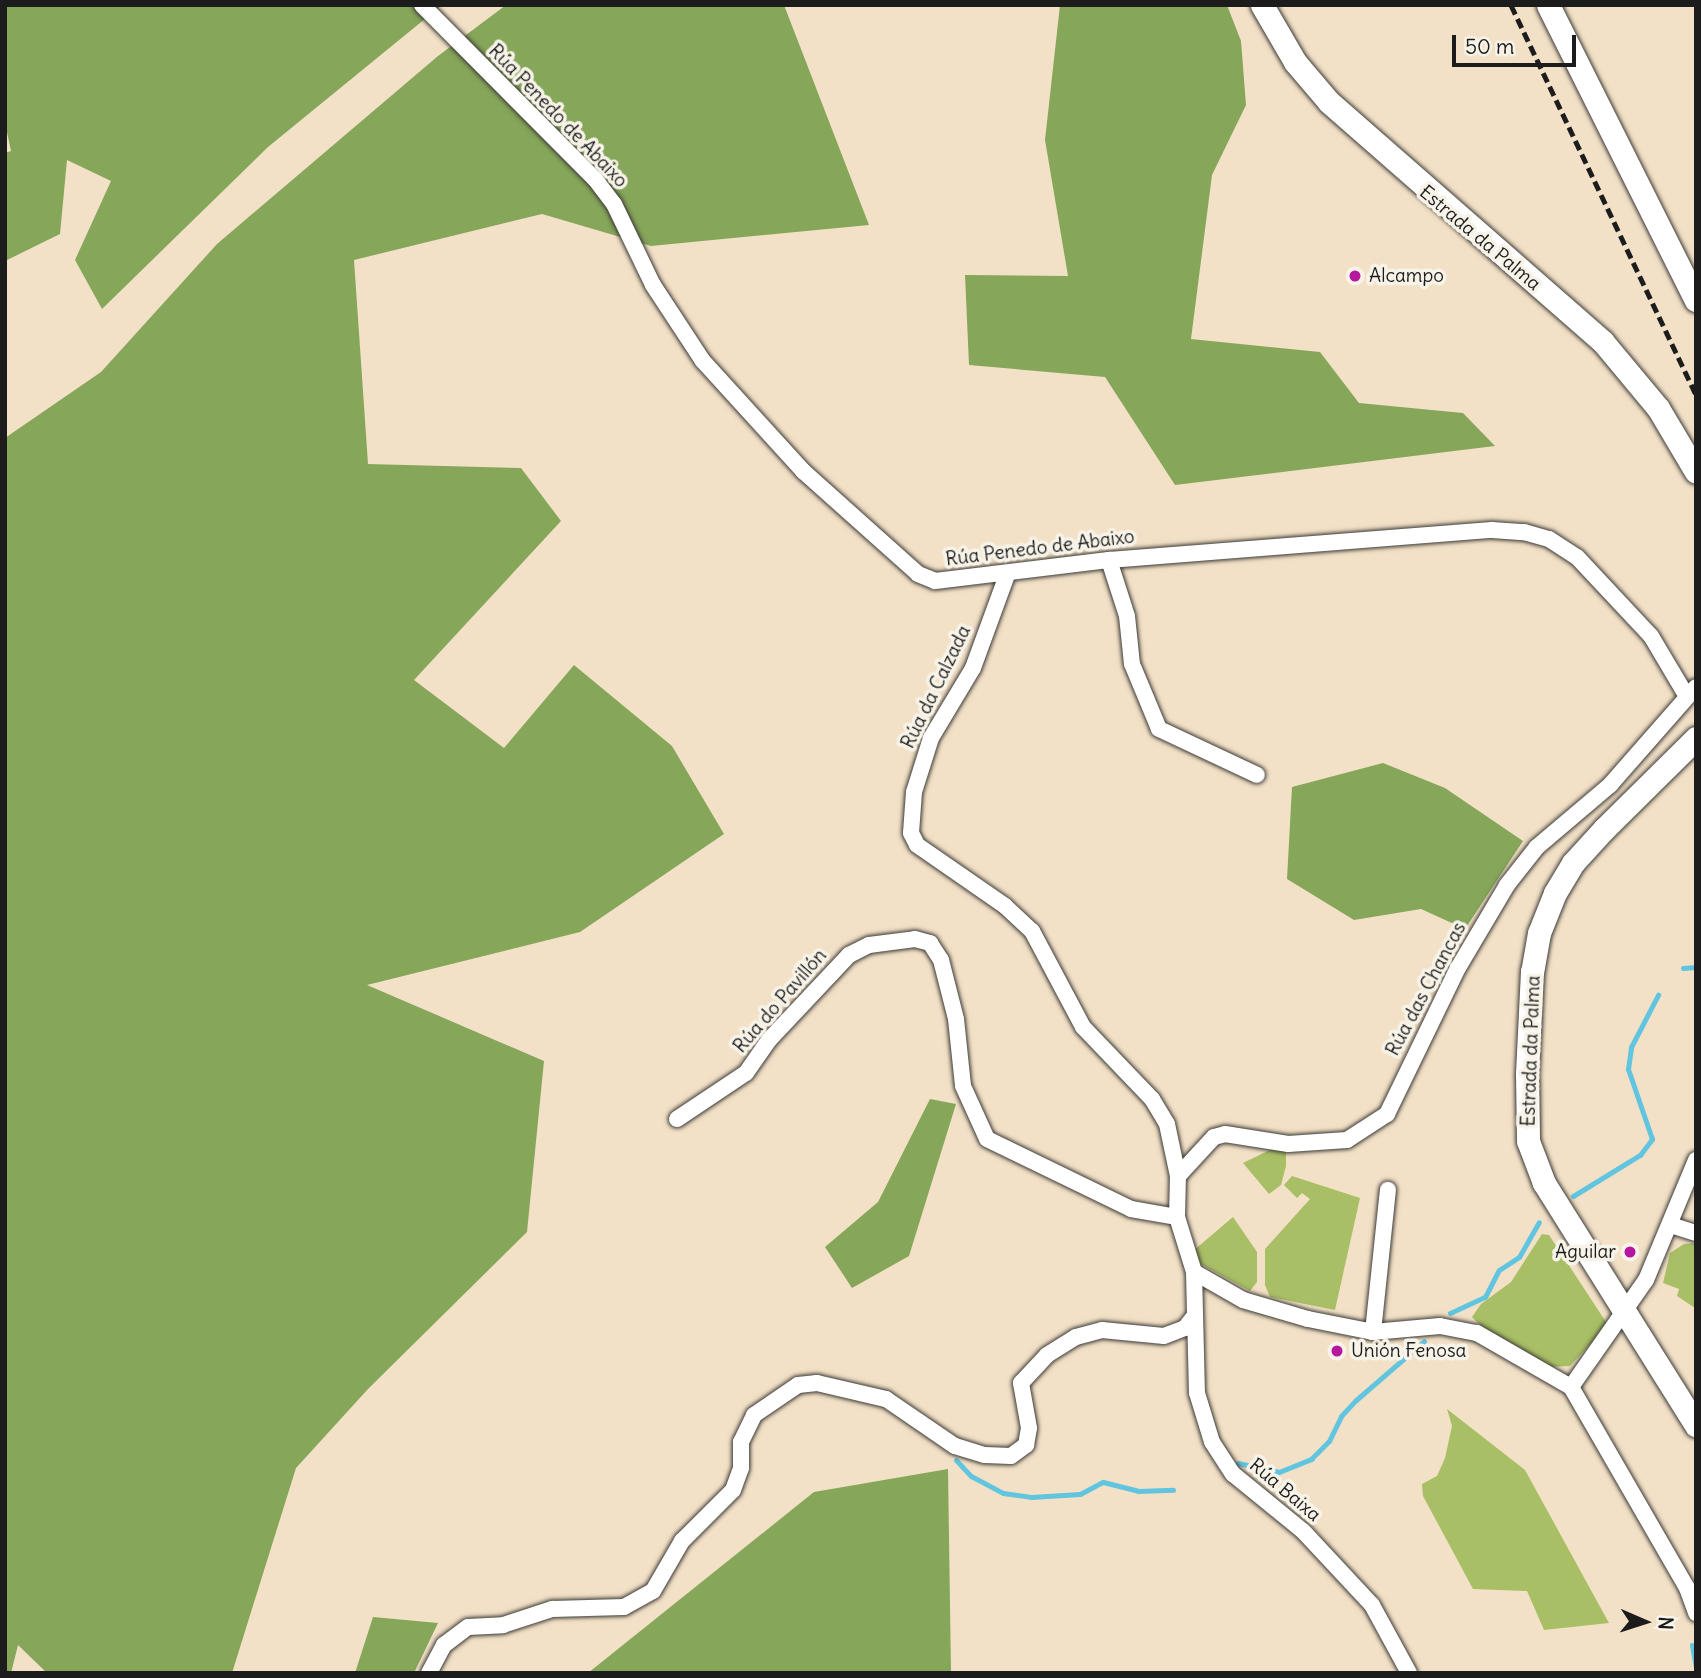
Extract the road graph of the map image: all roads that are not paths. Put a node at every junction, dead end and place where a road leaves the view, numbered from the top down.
1 (422, 5) edge
2 (1262, 5) edge
3 (1548, 5) edge
4 (1696, 300) edge
5 (1696, 472) edge
6 (1109, 560) junction
7 (1007, 575) junction
8 (1691, 691) edge
9 (1696, 738) edge
10 (1257, 775) dead end
11 (677, 1119) dead end
12 (1696, 1160) edge
13 (1178, 1176) junction
14 (1388, 1190) dead end
15 (1177, 1217) junction
16 (1671, 1225) junction
17 (1696, 1233) edge
18 (1194, 1272) junction
19 (1195, 1315) junction
20 (1623, 1315) junction
21 (1373, 1332) junction
22 (1571, 1387) junction
23 (1696, 1425) edge
24 (1696, 1613) edge
25 (429, 1673) edge
26 (1409, 1673) edge

1 - 7 street, Rúa Penedo de Abaixo
2 - 5 street, Estrada da Palma
3 - 4 street
6 - 7 street, Rúa Penedo de Abaixo
6 - 8 street, Rúa Penedo de Abaixo
6 - 10 street
7 - 13 street, Rúa da Calzada
8 - 13 street, Rúa das Chancas
9 - 20 street, Estrada da Palma
11 - 15 street, Rúa do Pavillón
12 - 16 street
13 - 15 street
14 - 21 street
15 - 18 street, Rúa Baixa
16 - 17 street
16 - 20 street
18 - 19 street, Rúa Baixa
18 - 21 street
19 - 25 street
19 - 26 street, Rúa Baixa
20 - 22 street
20 - 23 street, Estrada da Palma
21 - 22 street
22 - 24 street

